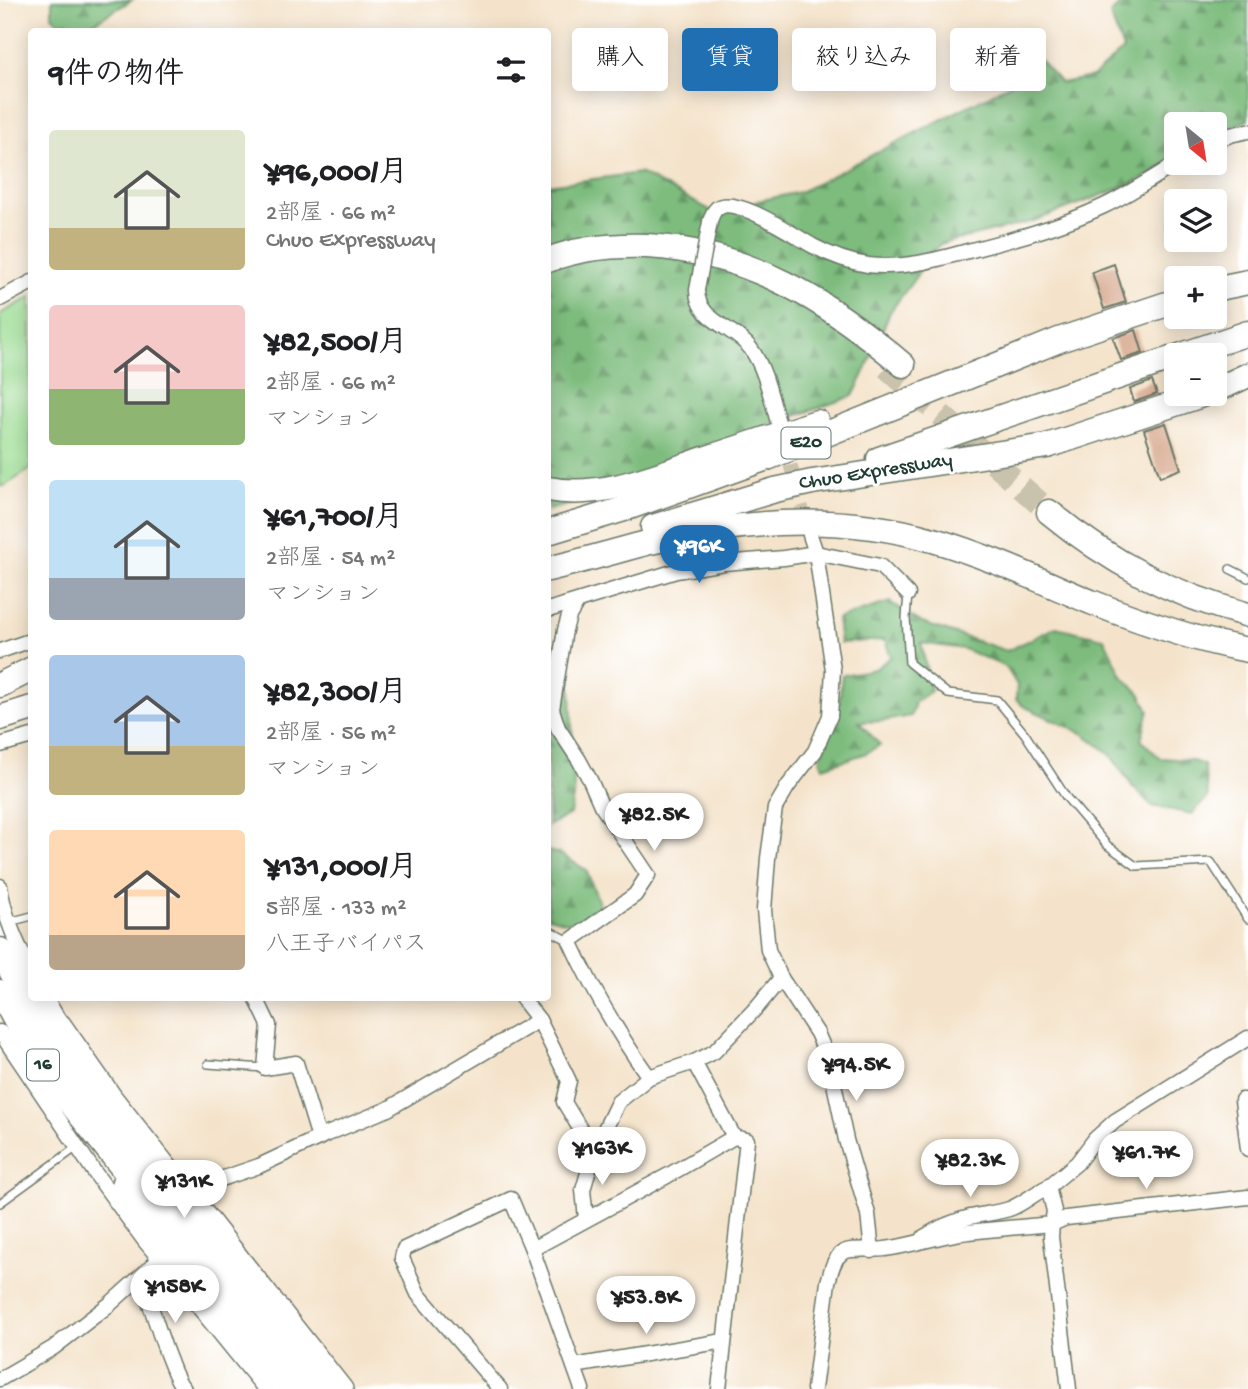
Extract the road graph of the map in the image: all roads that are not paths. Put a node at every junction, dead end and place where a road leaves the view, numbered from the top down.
1 (1248, 131) edge
2 (1227, 136) edge
3 (1164, 171) edge
4 (551, 259) edge
5 (551, 273) edge
6 (1248, 282) edge
7 (28, 284) edge
8 (1227, 286) edge
9 (0, 299) edge
10 (1164, 305) edge
11 (1248, 332) edge
12 (1059, 340) junction
13 (1216, 343) edge
14 (1164, 361) edge
15 (1248, 375) edge
16 (1227, 386) edge
17 (1169, 406) edge
18 (778, 422) dead end
19 (811, 482) junction
20 (551, 490) edge
21 (551, 531) edge
22 (810, 535) tunnel mouth
23 (816, 552) junction
24 (551, 557) edge
25 (551, 568) edge
26 (1230, 569) dead end
27 (1248, 578) edge
28 (908, 594) joint
29 (1248, 600) edge
30 (578, 601) junction
31 (551, 609) edge
32 (1248, 615) edge
33 (28, 641) edge
34 (1248, 650) edge
35 (0, 651) edge
36 (28, 671) edge
37 (28, 684) edge
38 (0, 685) edge
39 (0, 692) edge
40 (28, 709) edge
41 (0, 718) edge
42 (28, 737) edge
43 (0, 745) edge
44 (0, 886) edge
45 (28, 917) edge
46 (1248, 919) edge
47 (9, 922) junction
48 (551, 932) edge
49 (570, 941) junction
50 (0, 950) edge
51 (28, 965) edge
52 (781, 978) junction
53 (0, 992) edge
54 (28, 992) edge
55 (34, 1001) edge
56 (47, 1001) edge
57 (257, 1001) edge
58 (524, 1001) edge
59 (539, 1020) junction
60 (53, 1029) junction
61 (7, 1032) edge
62 (1248, 1038) edge
63 (694, 1062) junction
64 (208, 1064) dead end
65 (265, 1068) junction
66 (649, 1077) junction
67 (1248, 1100) edge
68 (734, 1137) junction
69 (320, 1138) junction
70 (86, 1139) junction
71 (1248, 1149) edge
72 (594, 1152) junction
73 (1048, 1187) junction
74 (1248, 1197) edge
75 (192, 1198) junction
76 (0, 1203) edge
77 (586, 1219) junction
78 (1052, 1224) junction
79 (150, 1236) junction
80 (908, 1246) junction
81 (532, 1249) junction
82 (872, 1251) junction
83 (160, 1259) junction
84 (139, 1278) junction
85 (724, 1341) junction
86 (574, 1366) junction
87 (0, 1379) edge
88 (184, 1389) edge
89 (265, 1389) edge
90 (283, 1389) edge
91 (300, 1389) edge
92 (323, 1389) edge
93 (343, 1389) edge
94 (500, 1389) edge
95 (582, 1389) edge
96 (719, 1389) edge
97 (814, 1389) edge
98 (1069, 1389) edge

1 - 2 street
3 - 18 street, bridge
4 - 5 highway
6 - 8 highway
7 - 9 street
10 - 12 highway, Chuo Expressway / E20
11 - 13 highway
12 - 20 highway
12 - 21 highway, Chuo Expressway / E20
14 - 19 highway
15 - 16 highway
17 - 19 highway, Chuo Expressway / E20
19 - 24 highway, Chuo Expressway / E20
22 - 23 street
23 - 28 street
23 - 30 street
23 - 52 street
25 - 34 highway
26 - 27 lane
28 - 46 lane
29 - 32 highway
30 - 31 street
30 - 49 street
33 - 35 street
36 - 38 highway
37 - 39 highway
40 - 41 highway
42 - 43 street
44 - 47 street
45 - 47 lane
47 - 51 street
48 - 49 lane
49 - 66 street
50 - 54 highway, 16
52 - 63 street
52 - 82 street
53 - 61 highway, 16
55 - 60 highway, 16
56 - 60 street
57 - 65 street
58 - 59 street
59 - 69 street
59 - 72 street
60 - 75 street
60 - 92 highway, 16
61 - 70 highway, 16
62 - 73 street
63 - 66 street
63 - 68 street
64 - 65 lane
65 - 69 street
66 - 72 street
67 - 71 street
68 - 77 street
68 - 85 street
69 - 75 street
70 - 76 lane
70 - 79 street
70 - 91 highway, 16
72 - 77 street
73 - 78 street
73 - 80 street
74 - 78 street
75 - 93 street
77 - 81 street
78 - 80 street
78 - 98 street
79 - 83 street
79 - 90 street
80 - 82 street
81 - 86 street
81 - 94 street
82 - 97 street
83 - 84 street
83 - 89 street
84 - 87 street
84 - 88 street
85 - 86 street
85 - 96 street
86 - 95 street

